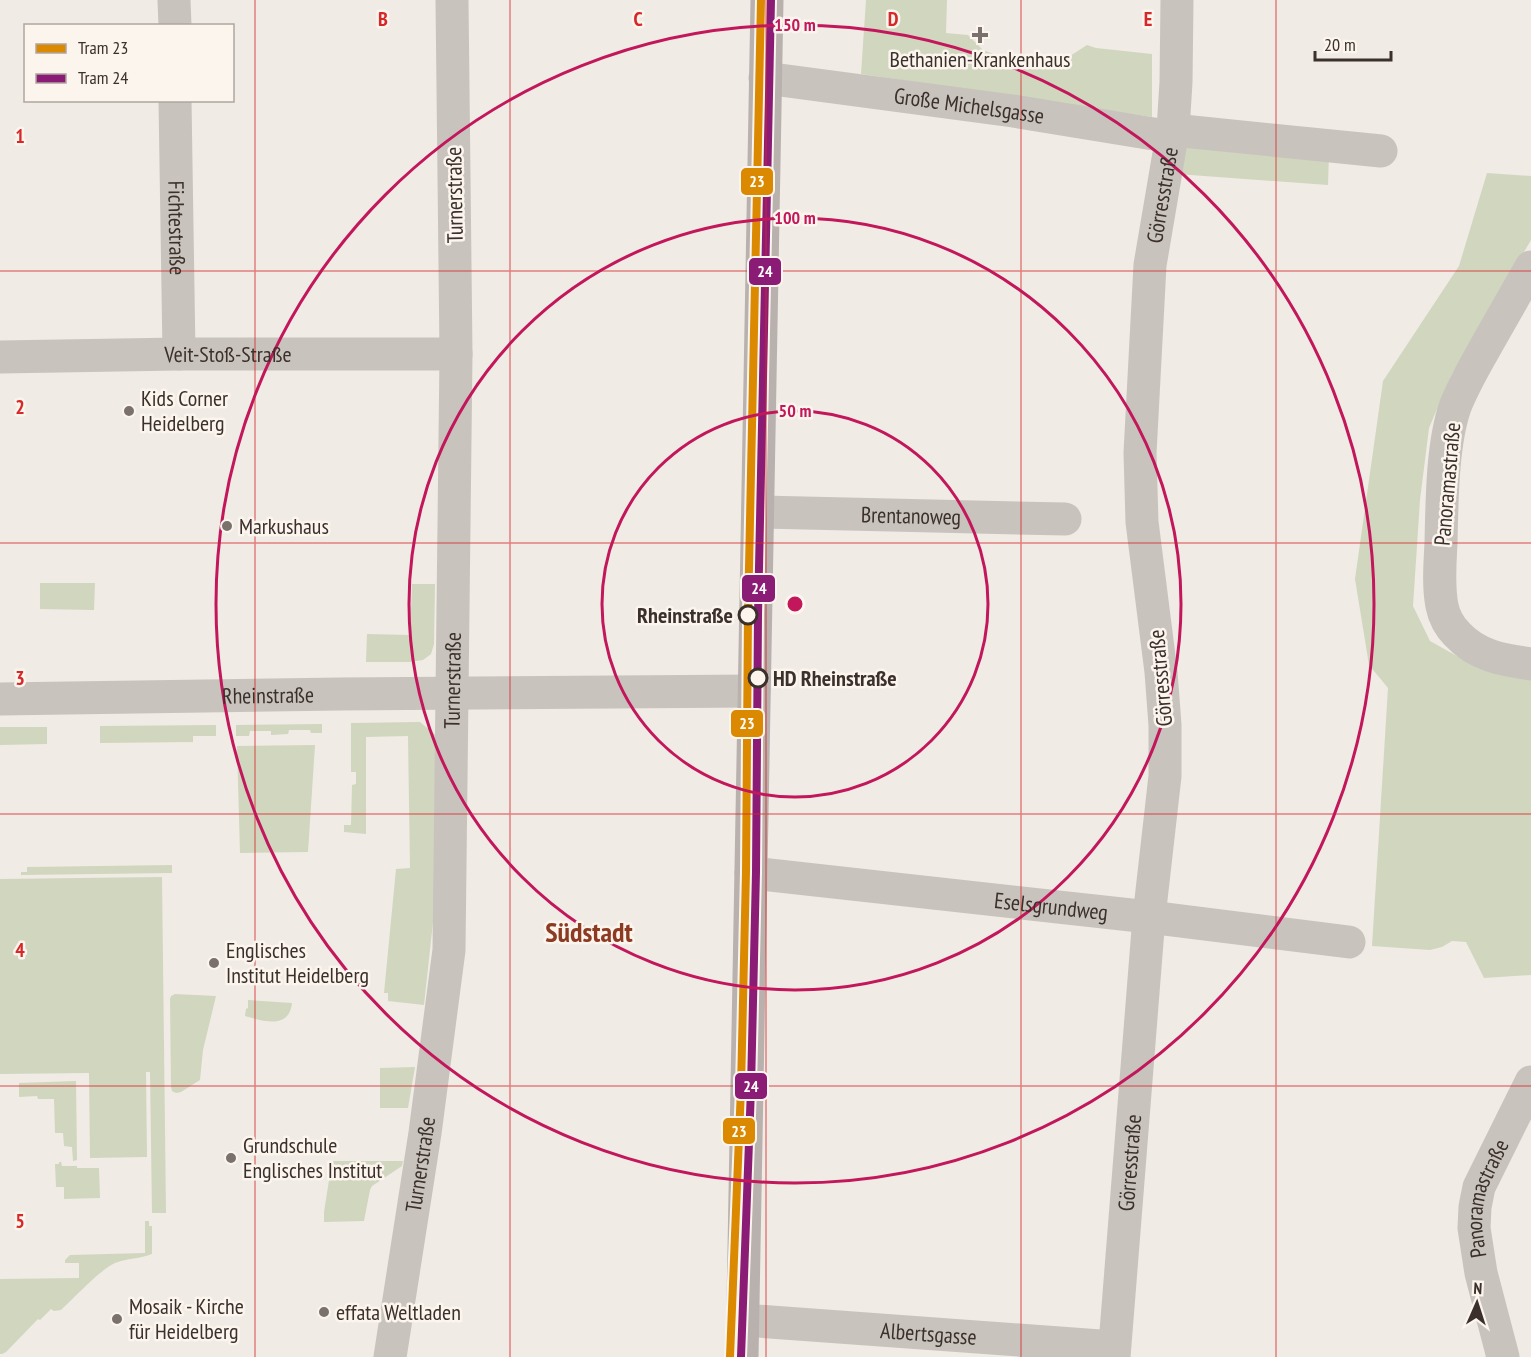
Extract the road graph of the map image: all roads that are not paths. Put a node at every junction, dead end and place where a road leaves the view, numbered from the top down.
1 (174, 0) edge
2 (452, 0) edge
3 (767, 0) edge
4 (1177, 0) edge
5 (175, 24) edge
6 (765, 78) junction
7 (175, 102) edge
8 (1172, 133) junction
9 (1381, 151) dead end
10 (1531, 267) edge
11 (179, 354) junction
12 (456, 354) junction
13 (0, 357) edge
14 (758, 512) junction
15 (1065, 519) dead end
16 (1531, 664) edge
17 (754, 690) junction
18 (453, 693) junction
19 (0, 699) edge
20 (751, 873) junction
21 (1149, 917) junction
22 (1349, 942) dead end
23 (1531, 1082) edge
24 (743, 1320) junction
25 (1114, 1352) edge
26 (390, 1357) edge
27 (742, 1357) edge
28 (1503, 1357) edge

1 - 5 street
2 - 12 street, Turnerstraße
3 - 6 main road
4 - 8 street, Görresstraße
6 - 8 street, Große Michelsgasse
6 - 14 main road
7 - 11 street, Fichtestraße
8 - 9 street, Große Michelsgasse
8 - 21 street, Görresstraße
10 - 16 street, Panoramastraße
11 - 12 street, Veit-Stoß-Straße
11 - 13 street, Veit-Stoß-Straße
12 - 18 street, Turnerstraße
14 - 15 street, Brentanoweg
14 - 17 main road
17 - 18 street, Rheinstraße
17 - 20 main road
18 - 19 street, Rheinstraße
18 - 26 street, Turnerstraße
20 - 21 street, Eselsgrundweg
20 - 24 main road
21 - 22 street, Eselsgrundweg
21 - 25 street, Görresstraße
23 - 28 street, Panoramastraße
24 - 25 street, Albertsgasse
24 - 27 main road

